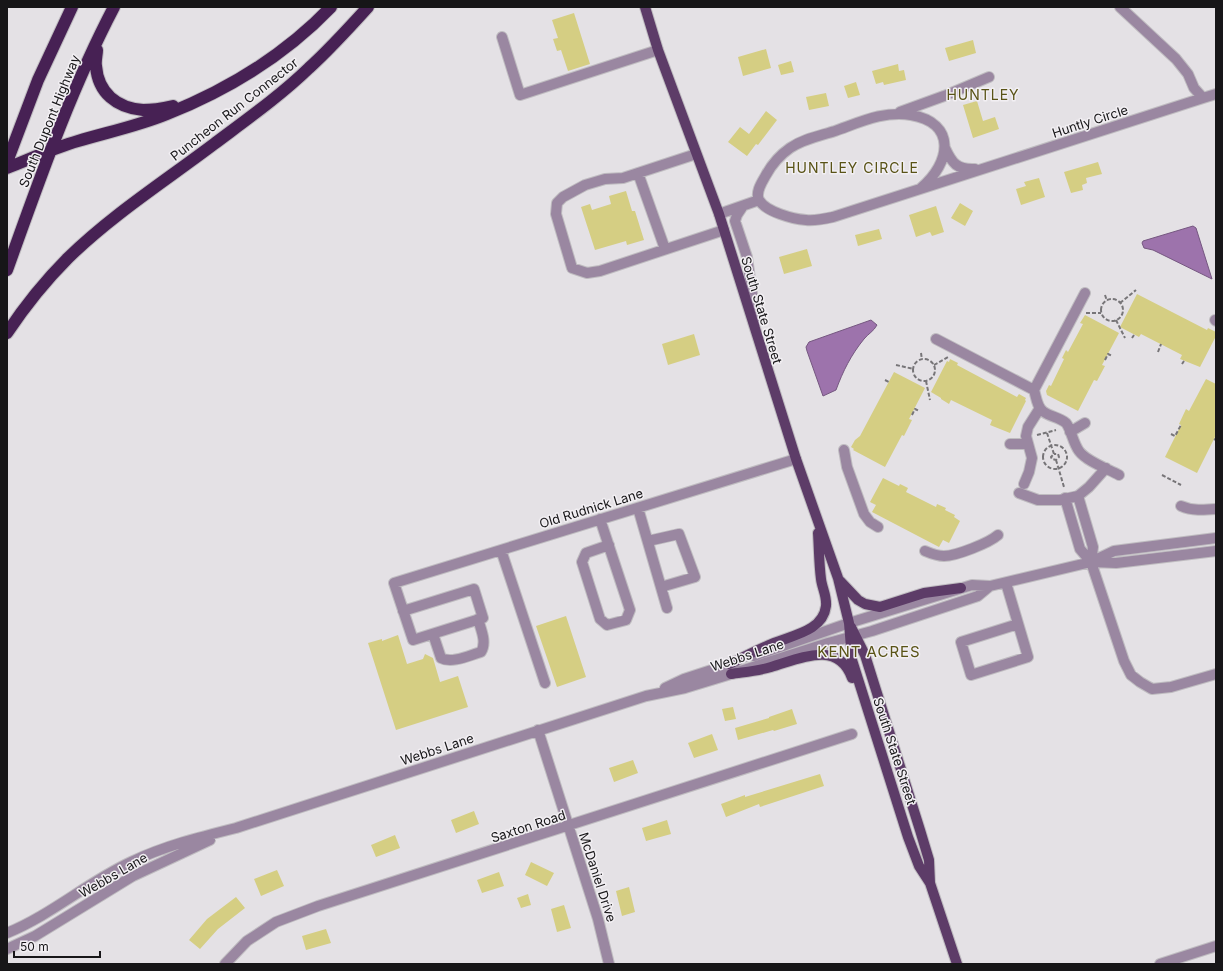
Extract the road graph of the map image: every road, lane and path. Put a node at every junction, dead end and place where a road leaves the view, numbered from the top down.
1 (72, 7) edge
2 (114, 7) edge
3 (331, 7) edge
4 (368, 7) edge
5 (645, 7) edge
6 (1120, 7) edge
7 (100, 34) junction
8 (502, 37) dead end
9 (658, 50) junction
10 (989, 77) dead end
11 (1216, 94) edge
12 (1203, 98) junction
13 (194, 102) junction
14 (896, 114) junction
15 (945, 148) junction
16 (51, 151) junction
17 (696, 154) junction
18 (7, 162) edge
19 (7, 168) edge
20 (985, 168) junction
21 (638, 173) junction
22 (921, 188) junction
23 (759, 200) junction
24 (743, 206) junction
25 (719, 214) junction
26 (724, 230) junction
27 (665, 249) junction
28 (7, 270) edge
29 (1136, 290) dead end
30 (1085, 293) dead end
31 (1105, 295) dead end
32 (1107, 301) junction
33 (1120, 303) junction
34 (1101, 313) junction
35 (1083, 314) dead end
36 (1116, 320) junction
37 (7, 333) edge
38 (1134, 335) dead end
39 (1125, 338) dead end
40 (1132, 338) dead end
41 (758, 339) junction
42 (936, 339) dead end
43 (1161, 344) dead end
44 (1158, 352) dead end
45 (921, 353) dead end
46 (948, 356) dead end
47 (1112, 356) dead end
48 (922, 360) junction
49 (1105, 360) dead end
50 (1184, 361) dead end
51 (1182, 364) dead end
52 (896, 365) dead end
53 (934, 365) junction
54 (914, 369) junction
55 (884, 380) dead end
56 (926, 381) junction
57 (888, 382) dead end
58 (1034, 390) junction
59 (930, 400) dead end
60 (1040, 408) junction
61 (919, 411) dead end
62 (912, 415) dead end
63 (1085, 423) dead end
64 (1181, 425) dead end
65 (1068, 428) junction
66 (1047, 433) junction
67 (1171, 434) dead end
68 (1027, 440) junction
69 (1010, 444) dead end
70 (1051, 446) junction
71 (844, 450) dead end
72 (1054, 454) junction
73 (796, 459) junction
74 (1056, 460) junction
75 (1059, 468) junction
76 (1106, 468) junction
77 (1119, 475) dead end
78 (1162, 475) dead end
79 (1181, 485) dead end
80 (1060, 488) dead end
81 (1078, 496) junction
82 (1065, 498) junction
83 (1181, 506) dead end
84 (638, 508) junction
85 (1216, 509) edge
86 (600, 519) junction
87 (817, 519) junction
88 (878, 527) dead end
89 (998, 535) dead end
90 (1216, 538) edge
91 (648, 541) junction
92 (609, 545) junction
93 (501, 550) junction
94 (925, 551) dead end
95 (1216, 551) edge
96 (1091, 562) junction
97 (838, 578) junction
98 (1006, 583) junction
99 (990, 586) junction
100 (661, 587) junction
101 (961, 588) junction
102 (667, 608) dead end
103 (403, 611) junction
104 (478, 619) junction
105 (849, 623) junction
106 (1018, 624) junction
107 (433, 634) junction
108 (852, 636) junction
109 (730, 669) junction
110 (1216, 674) edge
111 (545, 683) dead end
112 (538, 730) junction
113 (852, 734) dead end
114 (891, 783) junction
115 (568, 827) junction
116 (236, 828) junction
117 (930, 883) junction
118 (7, 933) edge
119 (1216, 946) edge
120 (7, 949) edge
121 (954, 963) edge
122 (225, 964) edge
123 (609, 964) edge
124 (1160, 964) edge

1 - 18 highway, South Dupont Highway
2 - 7 highway, South Dupont Highway
3 - 13 highway, Puncheon Run Connector
4 - 37 highway, Puncheon Run Connector
5 - 9 main road, South State Street
6 - 12 street
7 - 13 highway
7 - 16 highway, South Dupont Highway
8 - 9 street
9 - 17 main road, South State Street
10 - 14 street, Huntly Circle
11 - 12 street, Huntly Circle
12 - 20 street, Huntly Circle
13 - 16 highway, Puncheon Run Connector
14 - 15 street, Huntly Circle
14 - 23 street, Huntly Circle
15 - 20 street, Huntly Circle
15 - 22 street, Huntly Circle
16 - 19 highway, Puncheon Run Connector
16 - 28 highway, South Dupont Highway
17 - 21 street
17 - 25 main road, South State Street
20 - 22 street, Huntly Circle
21 - 27 street
21 - 27 street
22 - 23 street, Huntly Circle
23 - 24 street
24 - 25 street
24 - 41 street
25 - 26 main road, South State Street
26 - 27 street
26 - 41 main road, South State Street
29 - 33 path
30 - 58 street
31 - 32 path
32 - 33 path
32 - 34 path
33 - 36 path
34 - 35 path
34 - 36 path
36 - 39 path
38 - 40 path
41 - 73 main road, South State Street
42 - 58 street
43 - 44 path
45 - 48 path
46 - 53 path
47 - 49 path
48 - 53 path
48 - 54 path
50 - 51 path
52 - 54 path
53 - 56 path
54 - 56 path
55 - 57 path
56 - 59 path
58 - 60 street
60 - 65 street
60 - 68 street
61 - 62 path
63 - 65 street
64 - 67 path
65 - 66 path
65 - 76 street
66 - 68 path
66 - 70 path
68 - 69 street
68 - 82 street
70 - 72 path
70 - 75 path
70 - 75 path
71 - 88 street
72 - 74 path
72 - 74 path
73 - 84 street, Old Rudnick Lane
73 - 87 main road, South State Street
74 - 75 path
75 - 80 path
76 - 77 street
76 - 81 street
78 - 79 path
81 - 82 street
81 - 96 street
82 - 96 street
83 - 85 street
84 - 86 street, Old Rudnick Lane
84 - 91 street
86 - 92 street
86 - 93 street, Old Rudnick Lane
87 - 97 main road, South State Street
87 - 109 main road
89 - 94 street
90 - 96 street
91 - 100 street
91 - 100 street
92 - 92 street
93 - 103 street, Old Rudnick Lane
93 - 111 street
95 - 96 street
96 - 98 street
96 - 110 street
97 - 101 main road
97 - 105 main road, South State Street
98 - 99 street
98 - 106 street
99 - 101 street, Webbs Lane
99 - 108 street, Webbs Lane
100 - 102 street
101 - 105 street, Webbs Lane
103 - 104 street
103 - 107 street
104 - 107 street
104 - 107 street
105 - 108 main road, South State Street
105 - 109 street, Webbs Lane
106 - 106 street
108 - 109 street, Webbs Lane
108 - 114 main road, South State Street
108 - 117 main road, South State Street
109 - 112 street, Webbs Lane
109 - 114 main road
112 - 115 street, McDaniel Drive
112 - 116 street, Webbs Lane
113 - 115 street, Saxton Road
114 - 117 main road, South State Street
115 - 122 street, Saxton Road
115 - 123 street, McDaniel Drive
116 - 118 street, Webbs Lane
116 - 120 street, Webbs Lane
117 - 121 main road, South State Street
119 - 124 street

